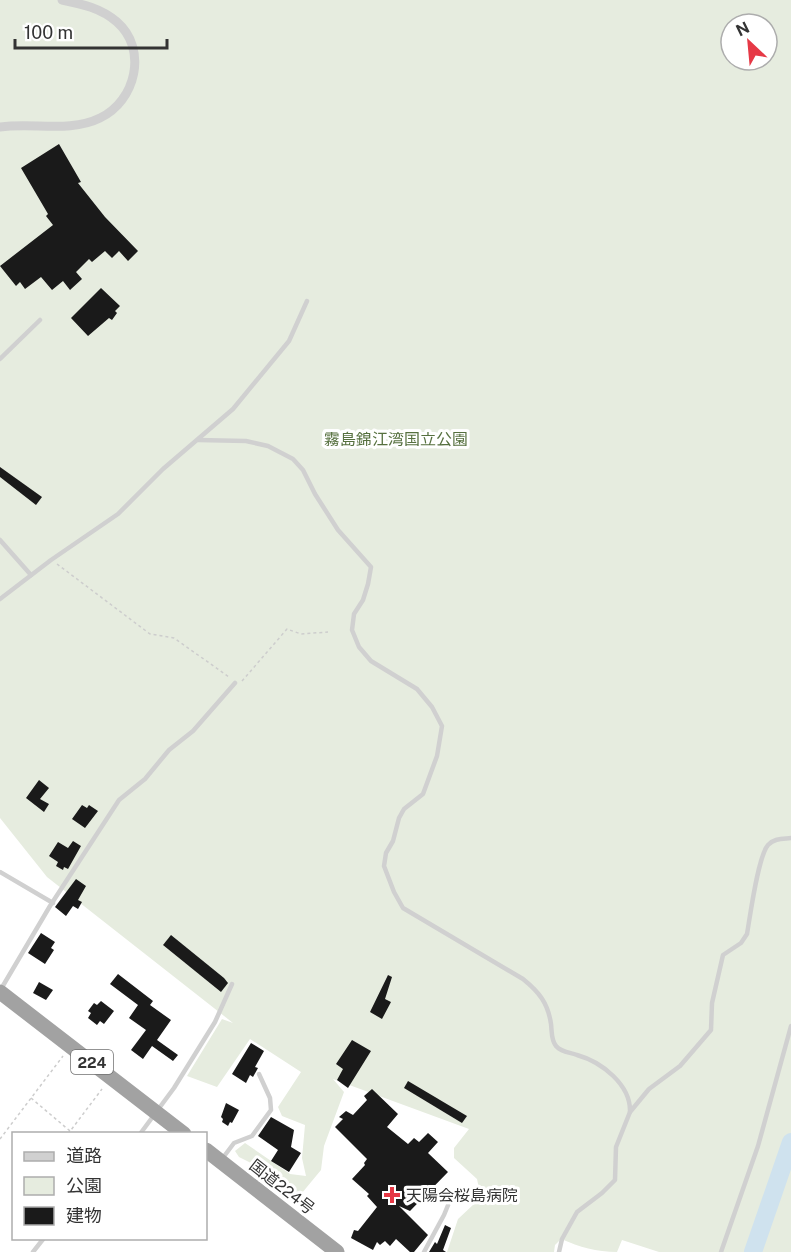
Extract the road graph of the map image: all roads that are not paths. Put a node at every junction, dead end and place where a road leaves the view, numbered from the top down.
1 (62, 0) edge
2 (0, 127) edge
3 (307, 301) dead end
4 (40, 320) dead end
5 (0, 359) edge
6 (198, 440) junction
7 (0, 540) edge
8 (31, 575) junction
9 (0, 599) edge
10 (234, 683) road end
11 (790, 838) edge
12 (0, 872) edge
13 (52, 903) junction
14 (232, 984) dead end
15 (0, 991) edge
16 (791, 1026) edge
17 (259, 1074) dead end
18 (156, 1112) junction
19 (630, 1112) junction
20 (141, 1132) edge
21 (181, 1132) edge
22 (207, 1151) edge
23 (220, 1162) junction
24 (453, 1193) dead end
25 (43, 1240) edge
26 (33, 1252) edge
27 (337, 1252) edge
28 (424, 1252) edge
29 (559, 1252) edge
30 (721, 1252) edge

1 - 2 street
3 - 6 lane
4 - 5 lane
6 - 8 lane
6 - 19 lane
7 - 8 lane
8 - 9 lane
10 - 13 lane
11 - 19 lane
12 - 13 lane
13 - 15 lane
14 - 18 lane
15 - 18 highway, 224
16 - 30 lane
17 - 23 lane
18 - 20 lane
18 - 21 highway, 224
19 - 29 lane
22 - 23 highway, 国道224号
23 - 27 highway, 国道224号
24 - 28 lane
25 - 26 lane

